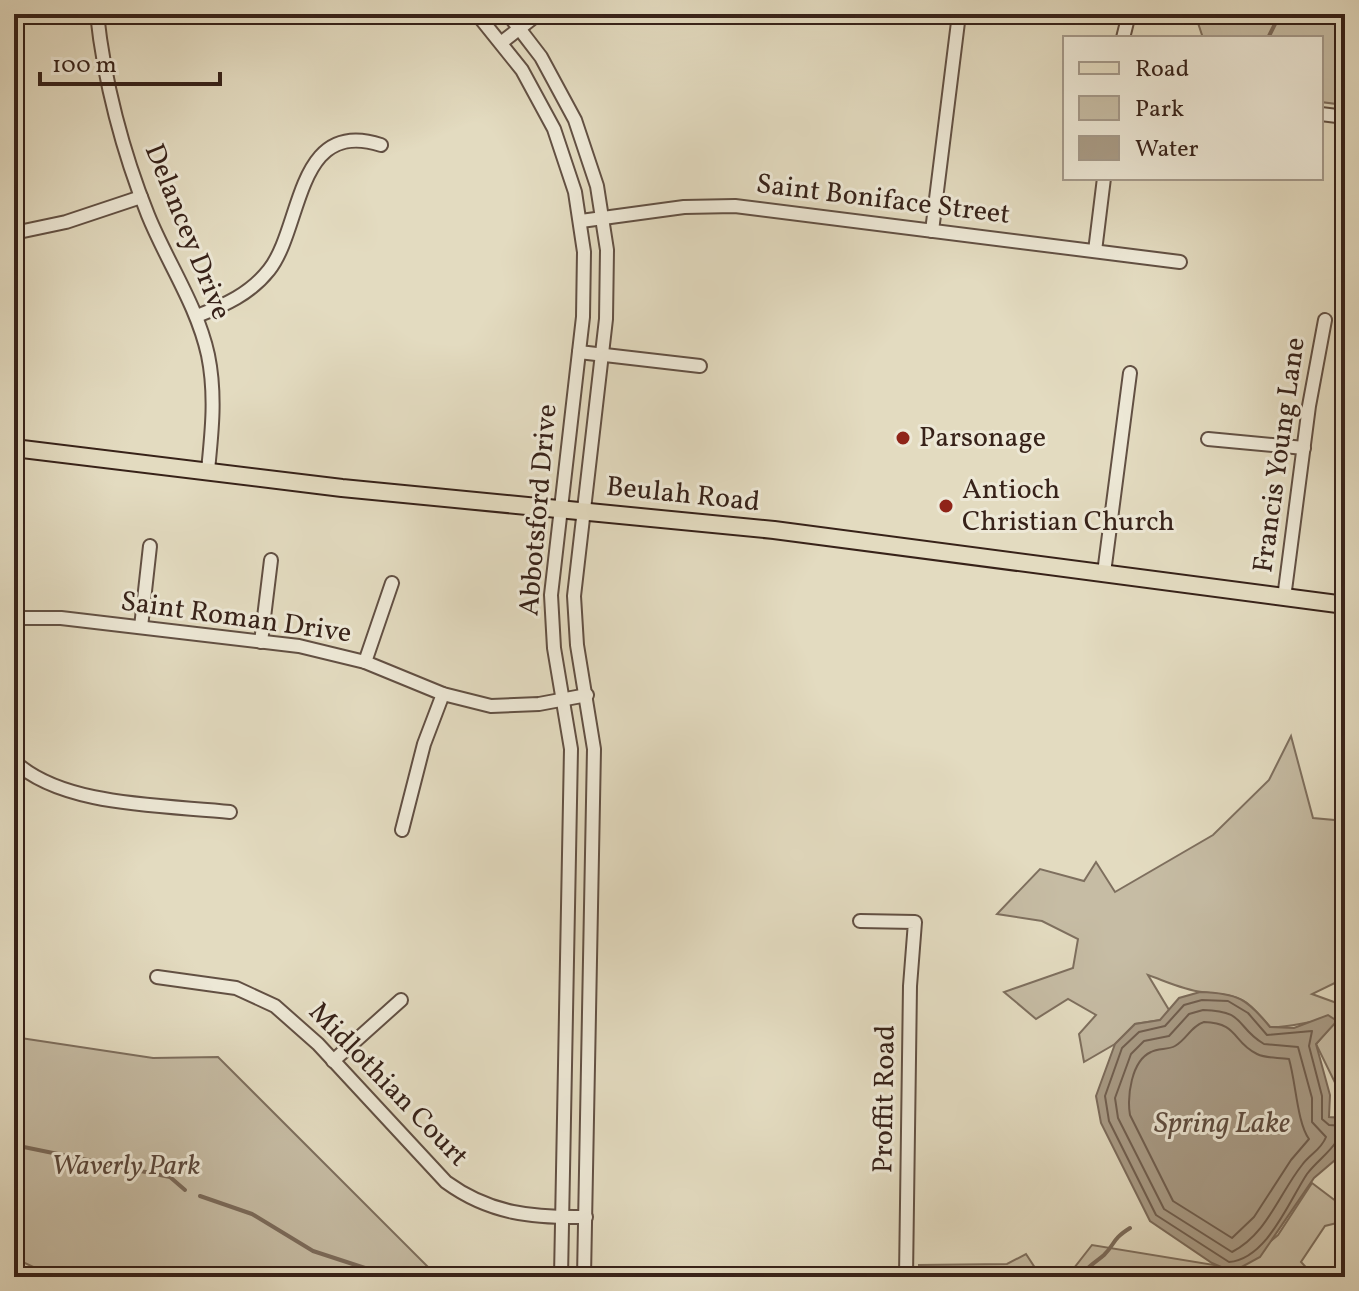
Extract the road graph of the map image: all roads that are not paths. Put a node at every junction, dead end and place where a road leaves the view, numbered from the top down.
1 (97, 14) edge
2 (477, 14) edge
3 (508, 14) edge
4 (538, 14) edge
5 (766, 14) edge
6 (959, 14) edge
7 (1129, 14) edge
8 (786, 17) dead end
9 (521, 29) junction
10 (1124, 36) edge
11 (502, 42) junction
12 (1323, 114) edge
13 (1345, 117) edge
14 (381, 145) dead end
15 (1104, 180) edge
16 (141, 197) junction
17 (603, 218) junction
18 (581, 221) junction
19 (932, 231) junction
20 (14, 233) edge
21 (1095, 251) junction
22 (1180, 262) dead end
23 (197, 316) junction
24 (1325, 320) dead end
25 (579, 352) junction
26 (602, 354) junction
27 (700, 366) dead end
28 (1130, 373) dead end
29 (1208, 439) dead end
30 (14, 448) edge
31 (1304, 448) junction
32 (208, 470) junction
33 (560, 509) junction
34 (583, 511) junction
35 (150, 546) dead end
36 (271, 560) dead end
37 (1104, 573) junction
38 (392, 583) dead end
39 (1284, 598) junction
40 (1345, 605) edge
41 (14, 618) edge
42 (141, 627) junction
43 (261, 642) junction
44 (365, 662) junction
45 (443, 694) junction
46 (587, 695) junction
47 (564, 699) junction
48 (14, 761) edge
49 (230, 812) dead end
50 (402, 830) dead end
51 (860, 921) dead end
52 (157, 977) dead end
53 (401, 1000) dead end
54 (333, 1061) junction
55 (586, 1217) junction
56 (564, 1218) junction
57 (561, 1277) edge
58 (584, 1277) edge
59 (906, 1277) edge

1 - 16 street, Delancey Drive
2 - 11 street, Abbotsford Drive
3 - 9 street, Abbotsford Drive
4 - 9 street
5 - 8 street
6 - 19 street
7 - 10 street
9 - 11 street
9 - 17 street, Abbotsford Drive
11 - 18 street, Abbotsford Drive
12 - 13 street
14 - 23 street
15 - 21 street
16 - 20 street
16 - 23 street, Delancey Drive
17 - 18 street, Saint Boniface Street
17 - 19 street, Saint Boniface Street
17 - 26 street, Abbotsford Drive
18 - 25 street, Abbotsford Drive
19 - 21 street, Saint Boniface Street
21 - 22 street, Saint Boniface Street
23 - 32 street, Delancey Drive
24 - 31 street, Francis Young Lane
25 - 26 street
25 - 33 street, Abbotsford Drive
26 - 27 street
26 - 34 street, Abbotsford Drive
28 - 37 street
29 - 31 street
30 - 32 main road, Beulah Road
31 - 39 street, Francis Young Lane
32 - 33 main road, Beulah Road
33 - 34 main road, Beulah Road
33 - 47 street, Abbotsford Drive
34 - 37 main road, Beulah Road
34 - 46 street, Abbotsford Drive
35 - 42 street
36 - 43 street
37 - 39 main road, Beulah Road
38 - 44 street
39 - 40 main road, Beulah Road
41 - 42 street, Saint Roman Drive
42 - 43 street, Saint Roman Drive
43 - 44 street, Saint Roman Drive
44 - 45 street, Saint Roman Drive
45 - 47 street, Saint Roman Drive
45 - 50 street
46 - 47 street, Saint Roman Drive
46 - 55 street, Abbotsford Drive
47 - 56 street, Abbotsford Drive
48 - 49 street
51 - 59 street, Proffit Road
52 - 54 street, Midlothian Court
53 - 54 street
54 - 56 street, Midlothian Court
55 - 56 street, Midlothian Court
55 - 58 street, Abbotsford Drive
56 - 57 street, Abbotsford Drive

